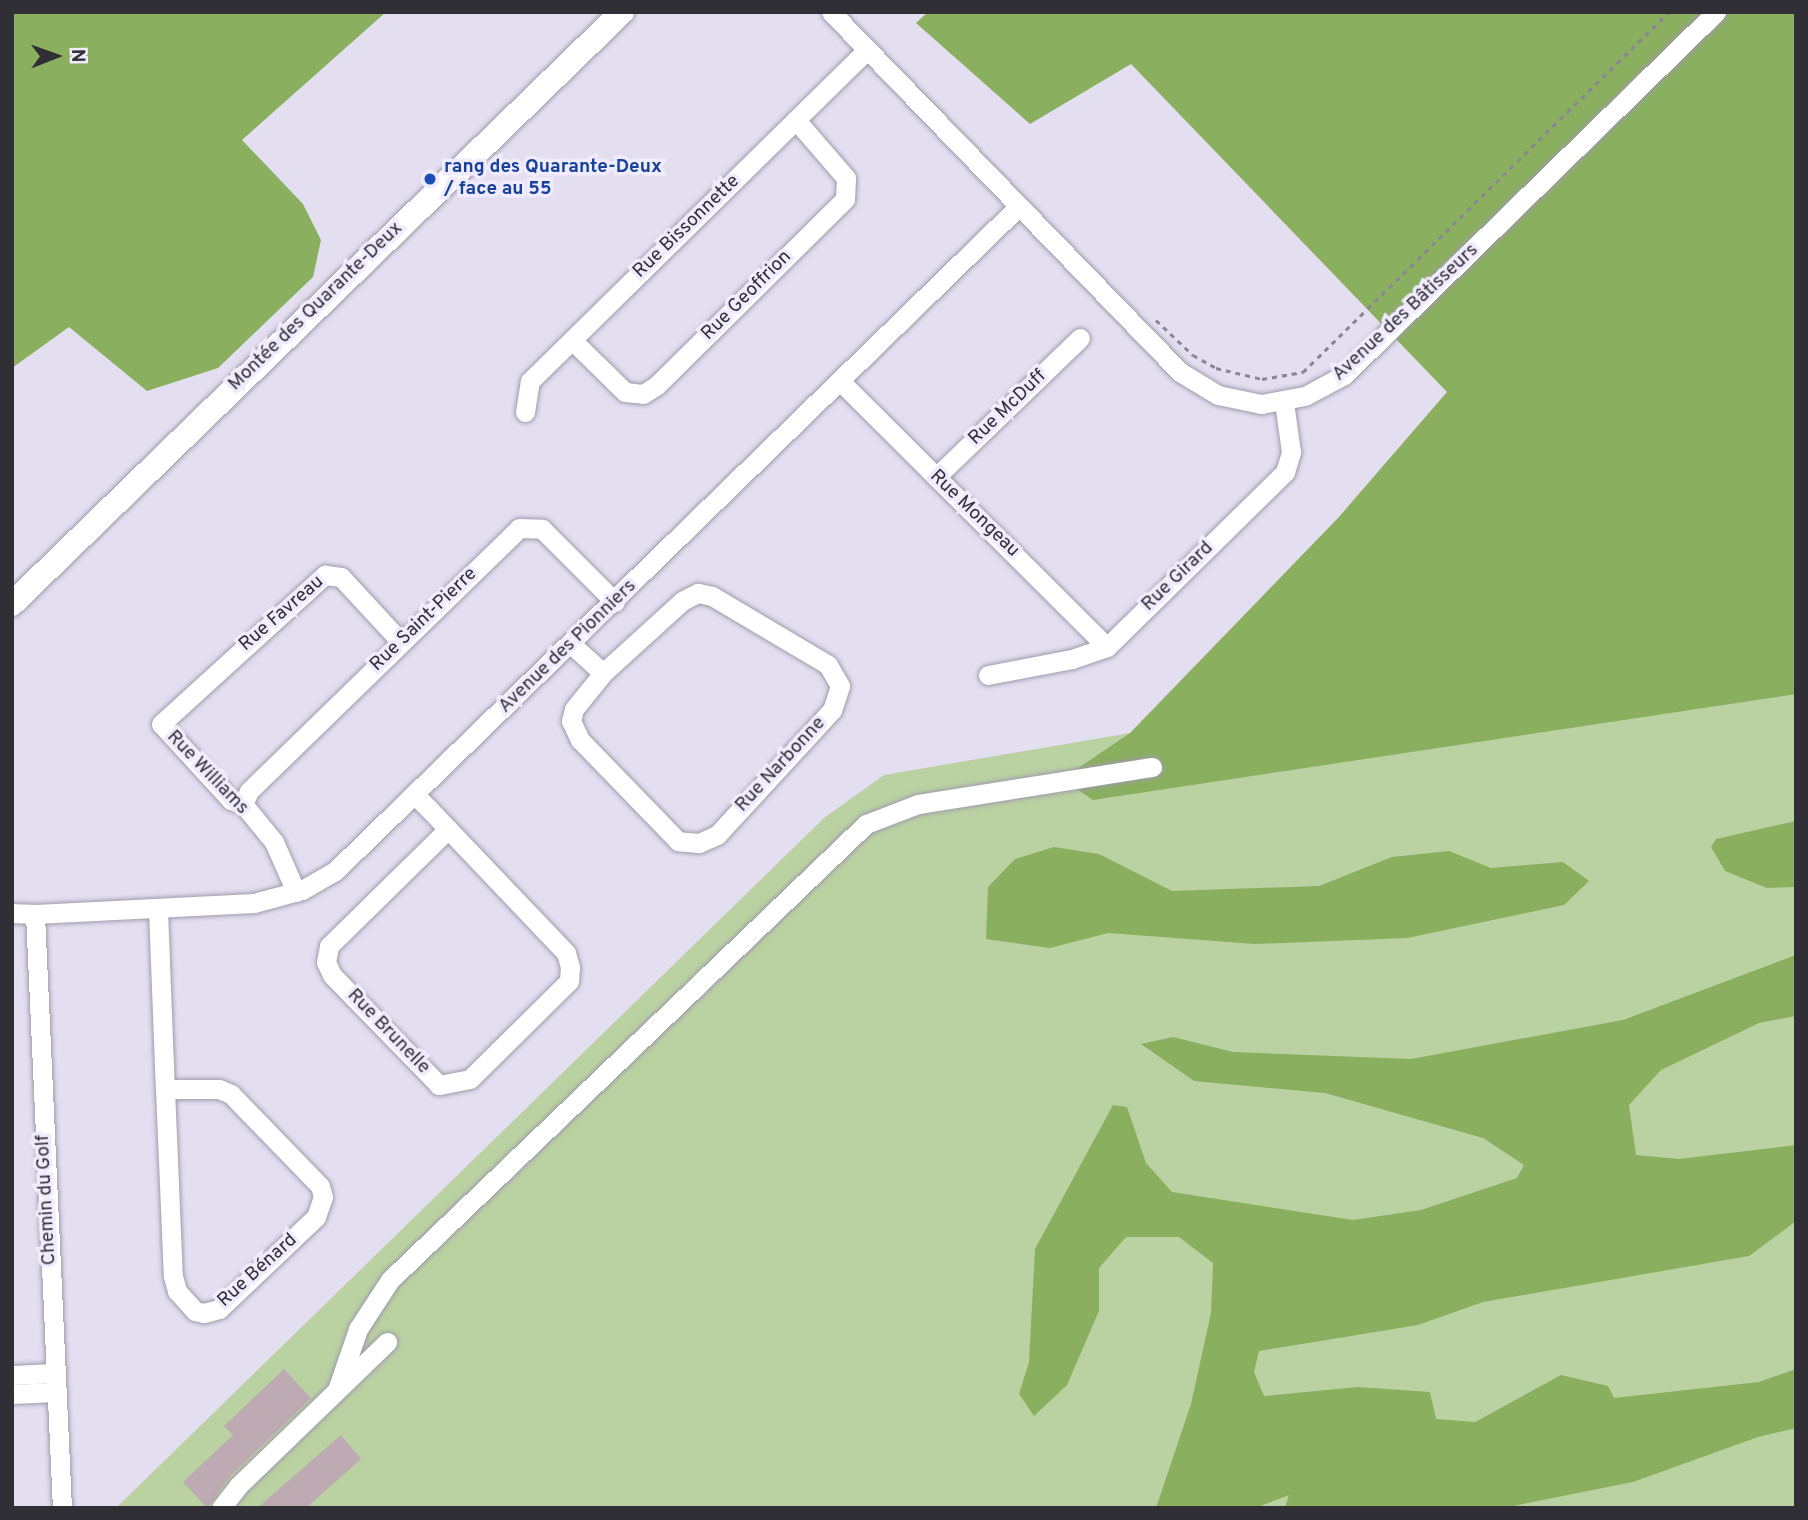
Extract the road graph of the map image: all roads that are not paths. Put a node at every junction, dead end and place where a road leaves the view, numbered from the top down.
1 (622, 12) edge
2 (831, 12) edge
3 (1716, 12) edge
4 (867, 50) junction
5 (796, 120) junction
6 (1019, 205) junction
7 (1080, 338) dead end
8 (572, 340) junction
9 (840, 381) junction
10 (1284, 402) junction
11 (525, 412) dead end
12 (936, 477) junction
13 (615, 602) junction
14 (12, 604) edge
15 (401, 642) junction
16 (571, 644) junction
17 (1107, 647) junction
18 (603, 673) junction
19 (988, 675) dead end
20 (161, 724) joint
21 (1152, 767) dead end
22 (416, 796) junction
23 (243, 804) junction
24 (448, 829) junction
25 (296, 892) junction
26 (158, 910) junction
27 (12, 913) edge
28 (35, 914) junction
29 (165, 1089) junction
30 (387, 1342) dead end
31 (12, 1375) edge
32 (55, 1382) junction
33 (337, 1390) junction
34 (12, 1394) edge
35 (62, 1508) edge
36 (221, 1508) edge

1 - 14 main road, Montée des Quarante-Deux
2 - 4 street, Avenue des Bâtisseurs
3 - 10 street, Avenue des Bâtisseurs
4 - 5 street, Rue Bissonnette
4 - 6 street, Avenue des Bâtisseurs
5 - 8 street, Rue Bissonnette
5 - 8 street, Rue Geoffrion
6 - 9 street, Avenue des Pionniers
6 - 10 street, Avenue des Bâtisseurs
7 - 12 street, Rue McDuff
8 - 11 street, Rue Bissonnette
9 - 12 street, Rue Mongeau
9 - 13 street, Avenue des Pionniers
10 - 17 street, Rue Girard
12 - 17 street, Rue Mongeau
13 - 15 street, Rue Saint-Pierre
13 - 16 street, Avenue des Pionniers
15 - 20 street, Rue Favreau
15 - 23 street, Rue Saint-Pierre
16 - 18 street
16 - 22 street, Avenue des Pionniers
17 - 19 street, Rue Girard
18 - 18 street, Rue Narbonne
20 - 23 street, Rue Williams
21 - 33 street
22 - 24 street, Rue Brunelle
22 - 25 street, Avenue des Pionniers
23 - 25 street, Rue Williams
24 - 24 street, Rue Brunelle
25 - 26 street, Avenue des Pionniers
26 - 28 street, Avenue des Pionniers
26 - 29 street, Rue Bénard
27 - 28 street
28 - 32 street, Chemin du Golf
29 - 29 street, Rue Bénard
30 - 33 street
31 - 32 street
32 - 34 street
32 - 35 street, Chemin du Golf
33 - 36 street

